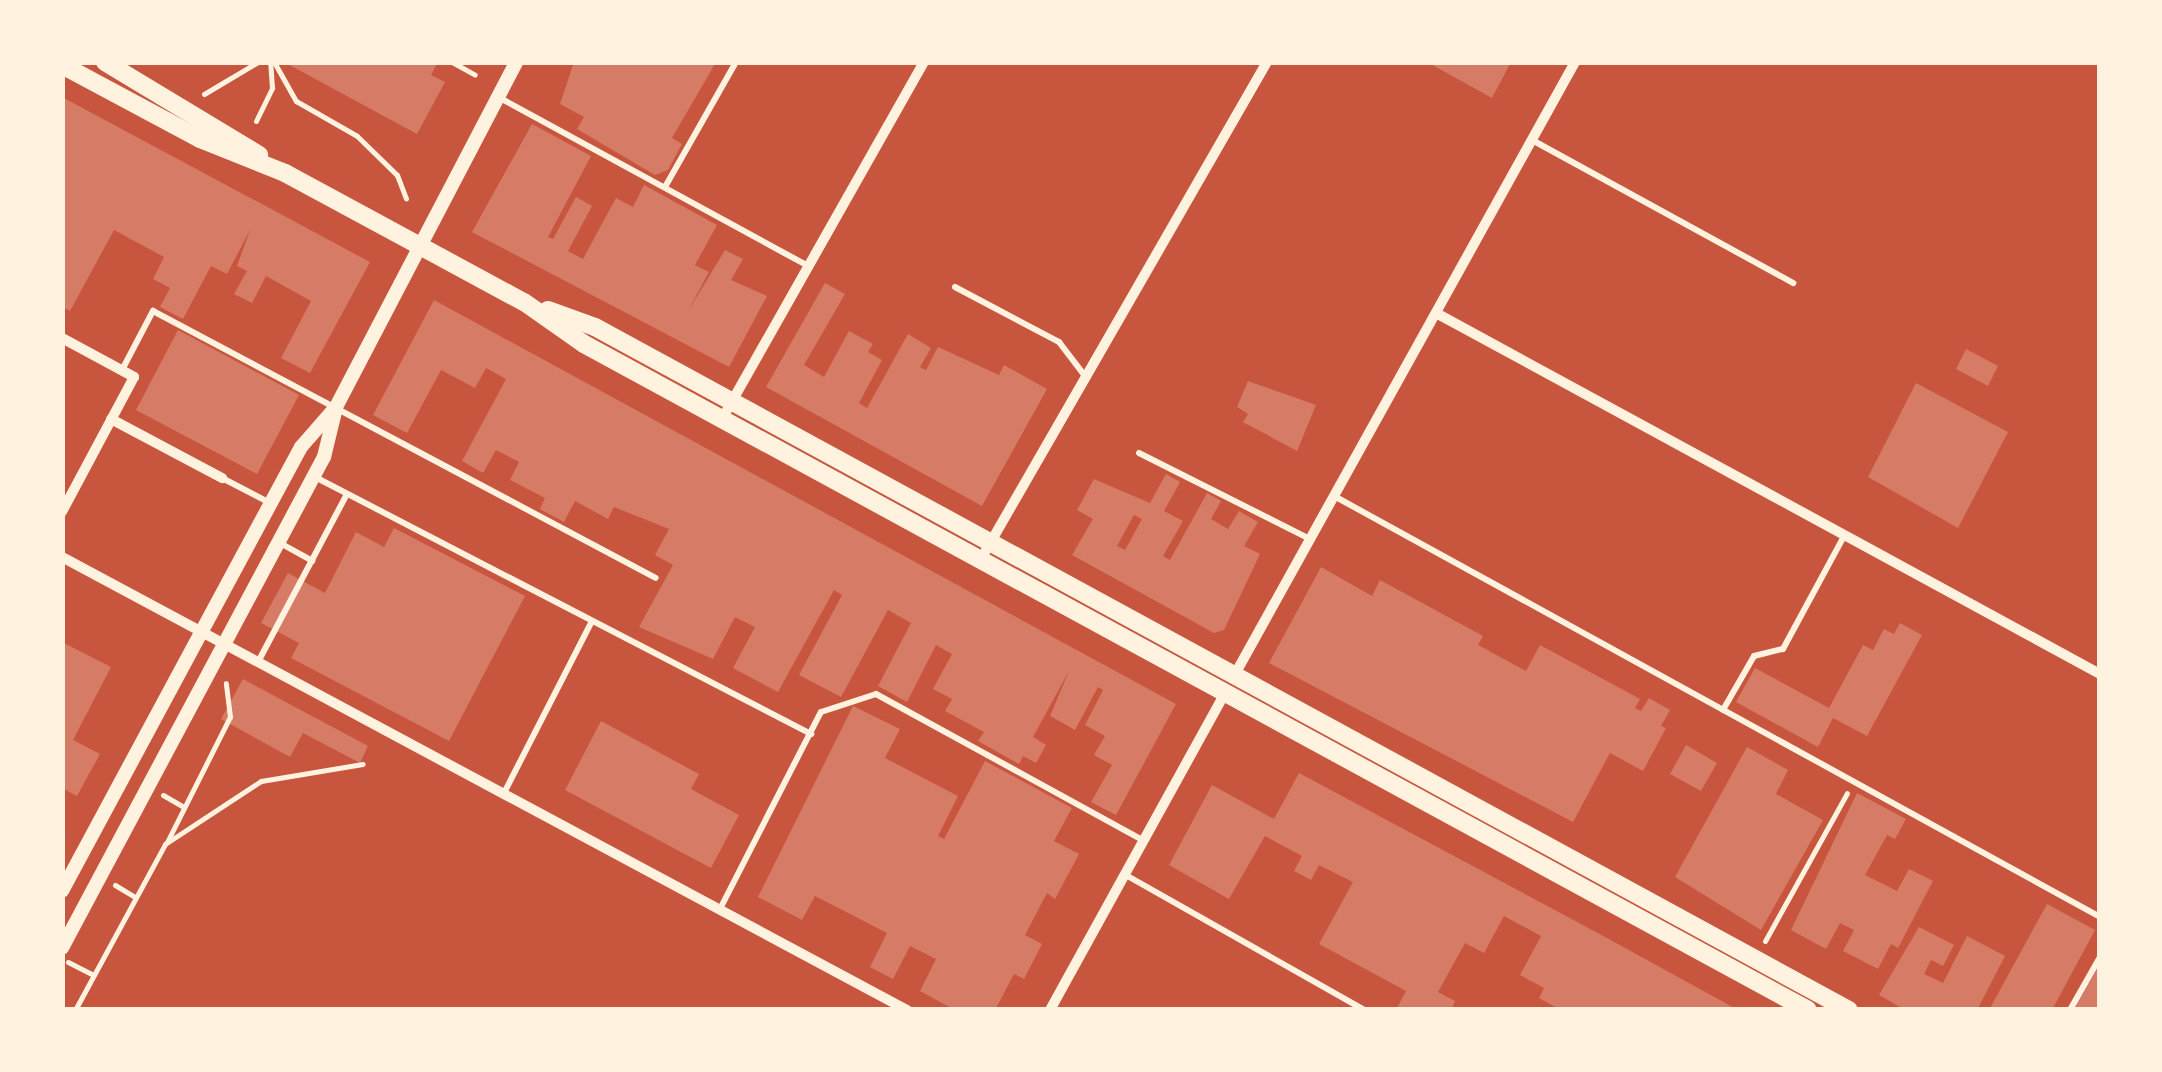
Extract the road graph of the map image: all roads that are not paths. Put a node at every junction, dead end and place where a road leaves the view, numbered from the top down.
1 (105, 62) edge
2 (520, 62) edge
3 (736, 62) edge
4 (924, 62) edge
5 (1267, 62) edge
6 (1575, 62) edge
7 (62, 66) edge
8 (500, 98) junction
9 (1532, 140) junction
10 (285, 173) junction
11 (665, 187) junction
12 (420, 246) junction
13 (810, 268) junction
14 (1793, 283) dead end
15 (955, 287) dead end
16 (1436, 313) junction
17 (62, 338) edge
18 (122, 370) junction
19 (1086, 376) junction
20 (336, 407) junction
21 (727, 411) junction
22 (112, 420) junction
23 (1139, 453) dead end
24 (314, 476) junction
25 (222, 478) joint
26 (347, 494) junction
27 (1334, 496) junction
28 (270, 504) junction
29 (62, 512) edge
30 (1845, 535) junction
31 (1310, 540) junction
32 (278, 542) junction
33 (985, 551) junction
34 (62, 557) edge
35 (312, 560) junction
36 (656, 578) dead end
37 (592, 620) junction
38 (202, 632) junction
39 (224, 644) junction
40 (258, 662) junction
41 (2100, 674) edge
42 (1230, 683) junction
43 (1723, 710) junction
44 (811, 734) junction
45 (504, 794) junction
46 (1141, 839) junction
47 (1123, 874) junction
48 (62, 891) edge
49 (720, 909) junction
50 (2100, 917) edge
51 (62, 948) edge
52 (2100, 957) edge
53 (907, 1010) edge
54 (1050, 1010) edge
55 (1364, 1010) edge
56 (1808, 1010) edge
57 (1849, 1010) edge
58 (2070, 1010) edge

1 - 10 main road
2 - 8 street
3 - 11 lane
4 - 13 street
5 - 19 street
6 - 9 street
7 - 10 main road
8 - 11 lane
8 - 12 street
9 - 14 lane
9 - 16 street
10 - 12 main road
11 - 13 lane
12 - 20 street
12 - 21 main road
13 - 21 street
15 - 19 lane
16 - 27 street
16 - 30 street
17 - 18 street
18 - 20 lane
18 - 22 street
19 - 33 street
20 - 24 street
20 - 28 street
20 - 36 lane
21 - 33 main road
22 - 25 street
22 - 29 street
23 - 31 lane
24 - 26 lane
24 - 32 street
25 - 28 lane
26 - 35 lane
26 - 37 lane
27 - 31 street
27 - 43 lane
28 - 38 street
30 - 41 street
30 - 43 lane
31 - 42 street
32 - 35 lane
32 - 39 street
33 - 42 main road
34 - 38 street
35 - 40 lane
37 - 44 lane
37 - 45 lane
38 - 39 street
38 - 48 street
39 - 40 street
39 - 51 street
40 - 45 street
42 - 46 street
42 - 56 main road
42 - 57 main road
43 - 50 lane
44 - 46 lane
44 - 49 lane
45 - 49 street
46 - 47 street
47 - 54 street
47 - 55 lane
49 - 53 street
52 - 58 lane

